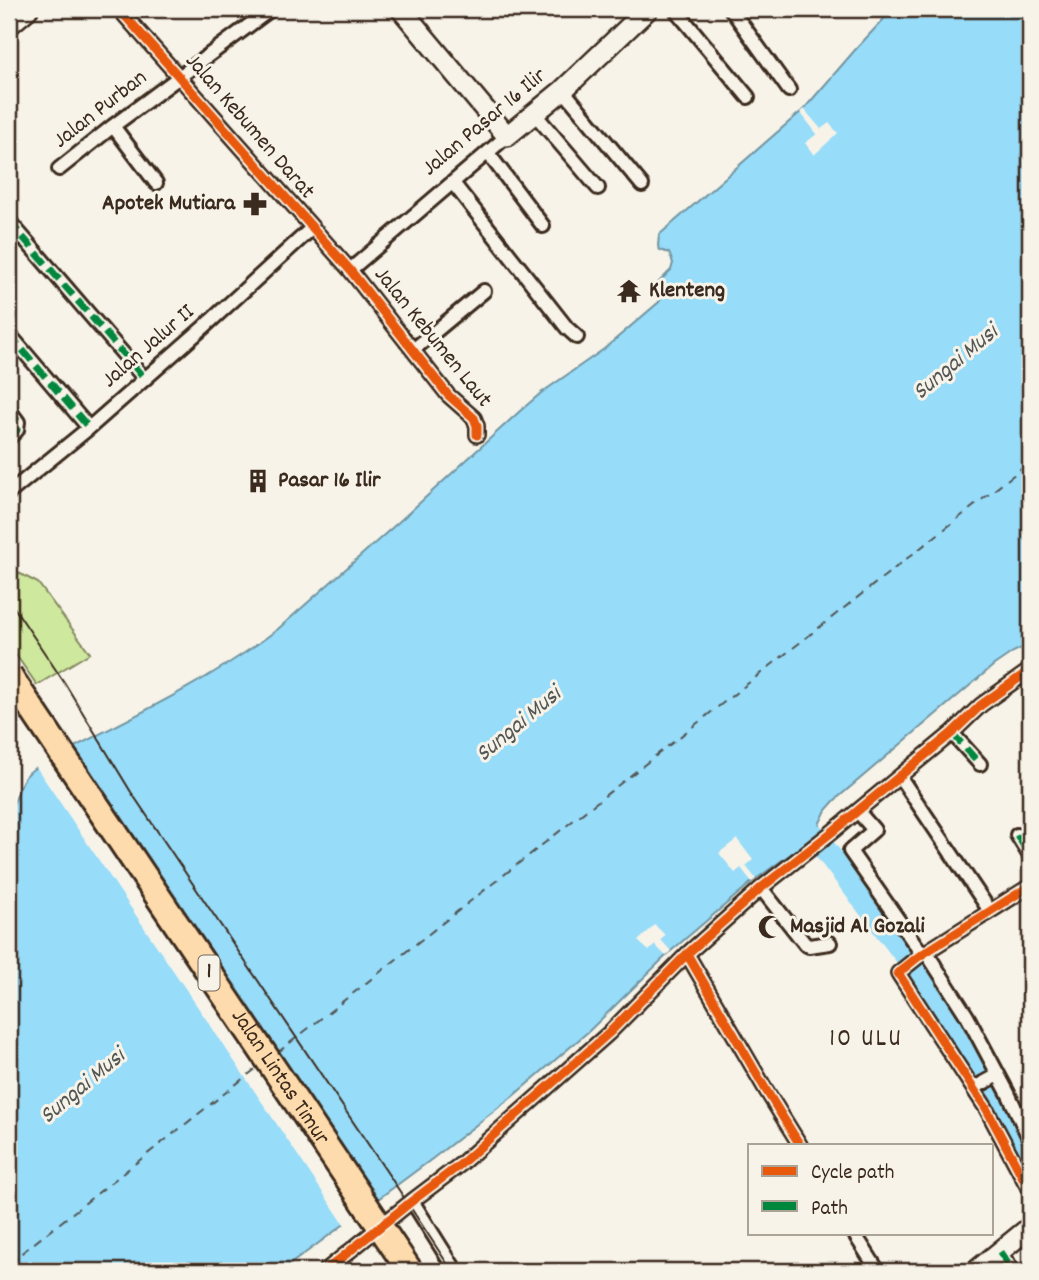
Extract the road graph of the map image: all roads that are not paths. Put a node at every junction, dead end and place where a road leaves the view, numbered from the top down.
1 (28, 9) edge
2 (119, 9) edge
3 (271, 9) edge
4 (401, 9) edge
5 (675, 9) edge
6 (731, 9) edge
7 (643, 10) edge
8 (9, 24) edge
9 (178, 76) junction
10 (563, 90) junction
11 (789, 90) dead end
12 (748, 97) dead end
13 (534, 113) junction
14 (113, 126) junction
15 (507, 136) junction
16 (488, 153) junction
17 (59, 169) dead end
18 (156, 183) dead end
19 (453, 183) junction
20 (642, 185) dead end
21 (598, 188) dead end
22 (9, 220) edge
23 (543, 226) dead end
24 (312, 228) junction
25 (350, 270) junction
26 (484, 291) dead end
27 (9, 334) edge
28 (577, 337) dead end
29 (413, 350) junction
30 (144, 378) junction
31 (9, 410) edge
32 (89, 428) junction
33 (477, 435) dead end
34 (9, 438) edge
35 (9, 493) edge
36 (1030, 670) edge
37 (9, 675) edge
38 (9, 700) edge
39 (952, 733) junction
40 (980, 764) dead end
41 (902, 780) dead end
42 (861, 815) dead end
43 (1017, 835) dead end
44 (1030, 856) edge
45 (1030, 886) edge
46 (761, 888) junction
47 (990, 911) junction
48 (830, 943) dead end
49 (687, 954) junction
50 (922, 954) junction
51 (996, 1076) junction
52 (976, 1087) junction
53 (1030, 1140) edge
54 (799, 1144) edge
55 (1030, 1191) edge
56 (412, 1200) junction
57 (1030, 1227) edge
58 (855, 1234) edge
59 (1000, 1252) junction
60 (333, 1269) edge
61 (393, 1271) edge
62 (410, 1271) edge
63 (456, 1271) edge
64 (878, 1271) edge
65 (976, 1271) edge
66 (1013, 1271) edge

1 - 8 street
2 - 9 street, Jalan Kebumen Darat
3 - 9 street, Jalan Purban
4 - 15 street
5 - 12 street
6 - 11 street
7 - 10 street, Jalan Pasar 16 Ilir
9 - 14 street, Jalan Purban
9 - 24 street, Jalan Kebumen Darat
10 - 13 street, Jalan Pasar 16 Ilir
10 - 20 street
13 - 15 street, Jalan Pasar 16 Ilir
13 - 21 street
14 - 17 street, Jalan Purban
14 - 18 street
15 - 16 street, Jalan Pasar 16 Ilir
16 - 19 street, Jalan Pasar 16 Ilir
16 - 23 street
19 - 25 street, Jalan Pasar 16 Ilir
19 - 28 street
22 - 30 street
24 - 25 street, Jalan Kebumen Darat
24 - 30 street, Jalan Jalur II
25 - 29 street, Jalan Kebumen Laut
26 - 29 street
27 - 32 street
29 - 33 street, Jalan Kebumen Laut
30 - 32 street, Jalan Jalur II
31 - 34 street
32 - 35 street, Jalan Jalur II
36 - 39 street
37 - 62 highway, Jalan Lintas Timur / 1, bridge
38 - 61 highway, Jalan Lintas Timur / 1
39 - 40 street
39 - 46 street
41 - 47 street
42 - 50 street
43 - 44 street
45 - 47 street
46 - 48 street
46 - 49 street
47 - 50 street
49 - 54 street
49 - 56 street
50 - 51 street
50 - 52 street
51 - 52 street
51 - 53 street
52 - 55 street
56 - 60 street
56 - 63 street
57 - 59 street
58 - 64 street
59 - 65 street
59 - 66 street

